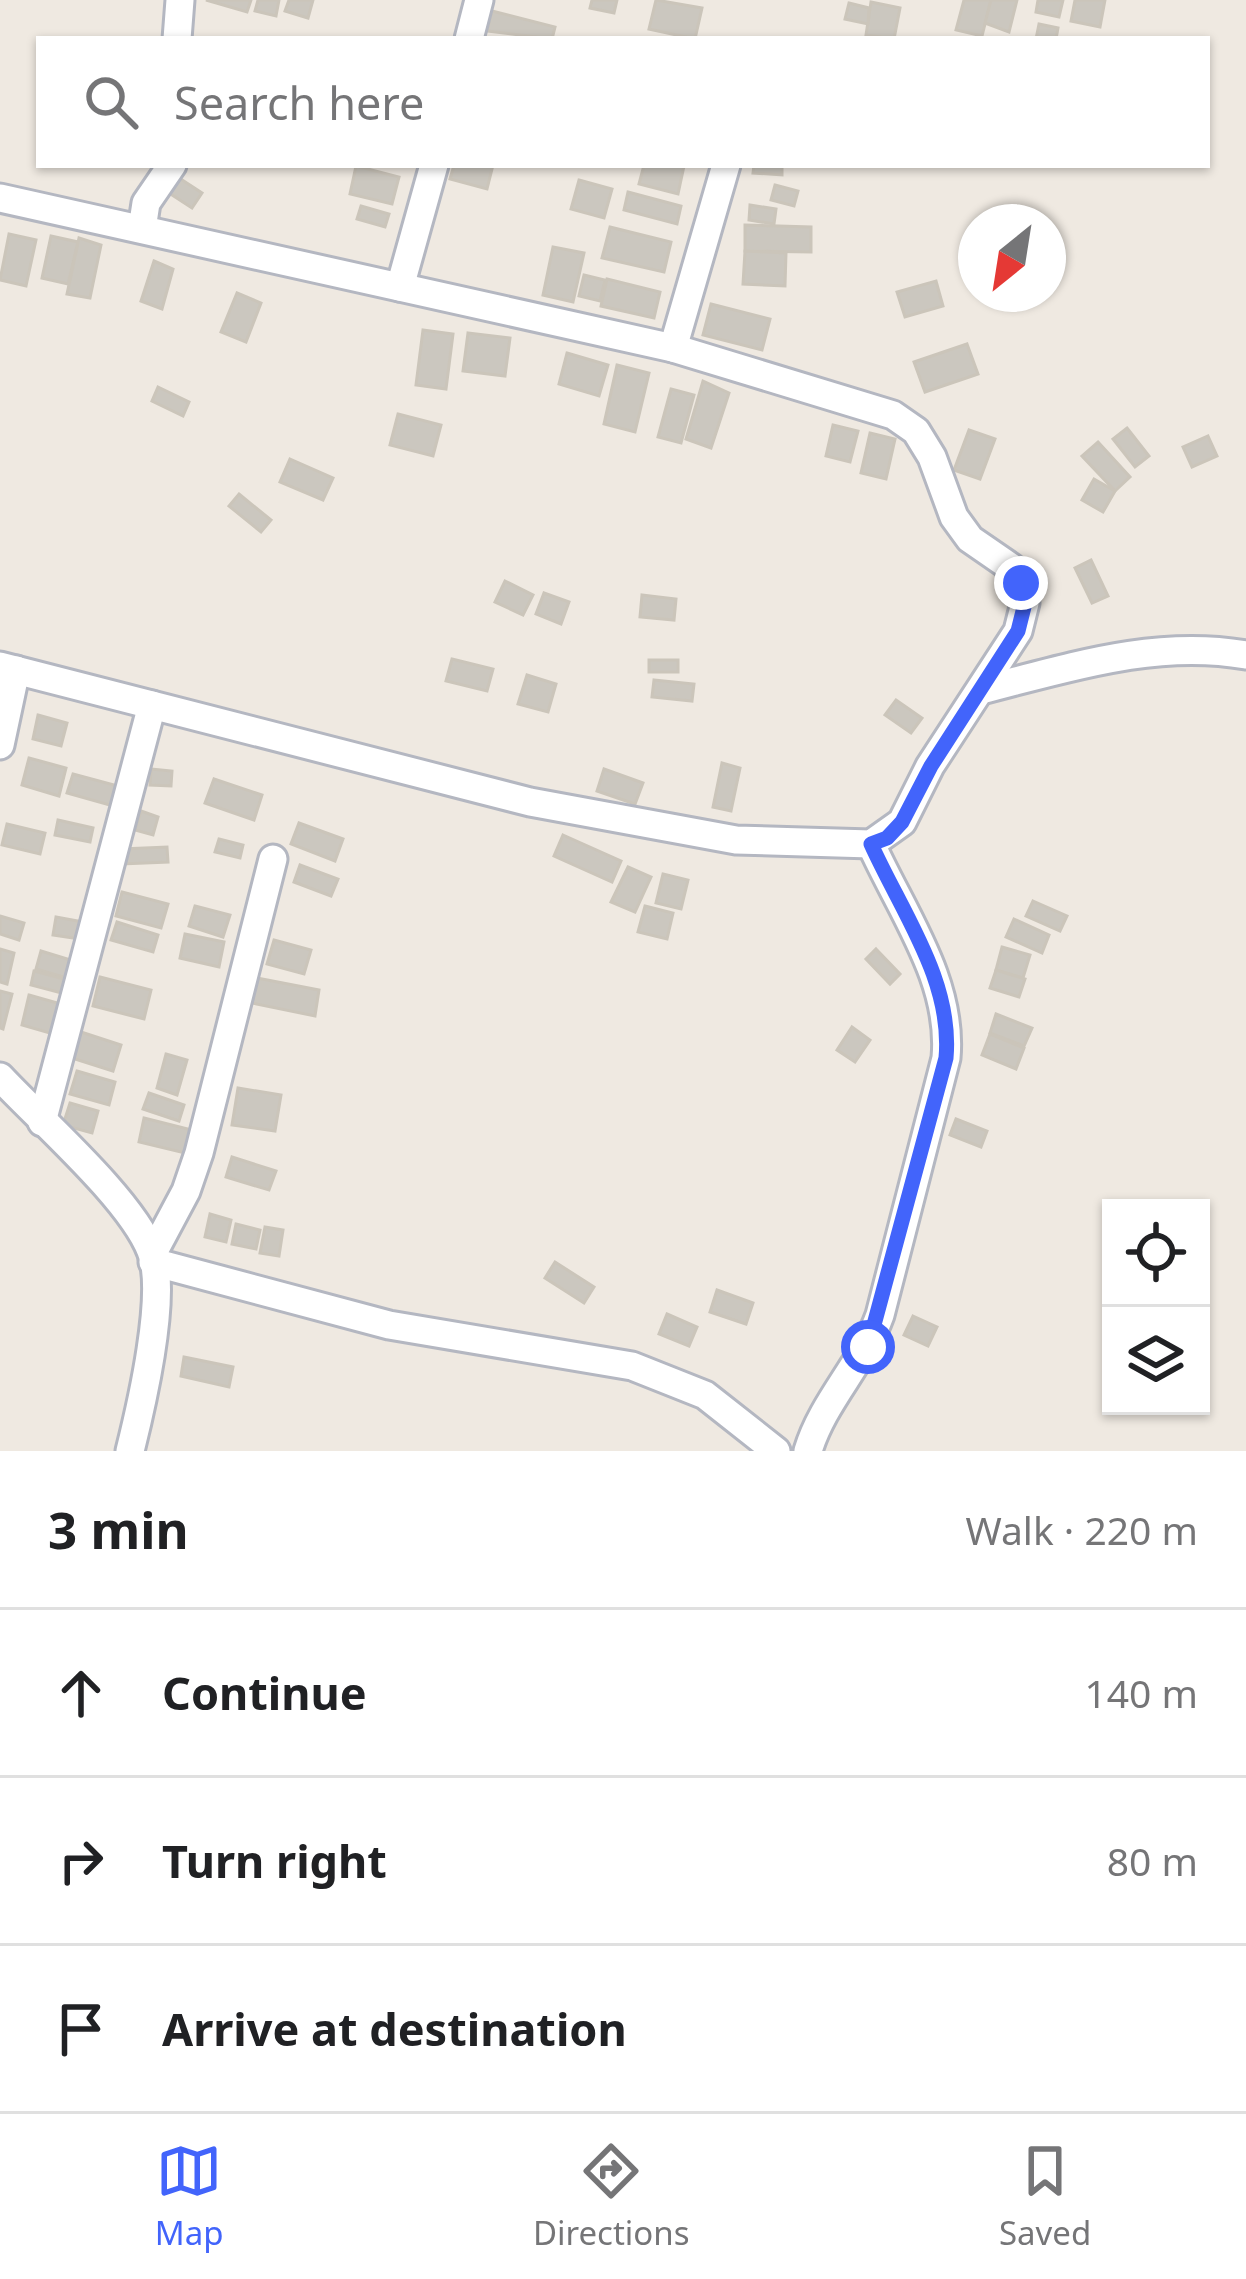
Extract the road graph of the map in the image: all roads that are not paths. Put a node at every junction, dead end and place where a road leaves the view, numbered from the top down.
1 (180, 0) edge
2 (479, 0) edge
3 (177, 36) edge
4 (470, 36) edge
5 (170, 168) edge
6 (433, 168) edge
7 (725, 168) edge
8 (0, 198) edge
9 (142, 230) junction
10 (400, 287) junction
11 (673, 348) junction
12 (1246, 655) edge
13 (8, 668) edge
14 (981, 690) junction
15 (152, 705) junction
16 (0, 745) edge
17 (871, 844) junction
18 (272, 859) dead end
19 (0, 1077) edge
20 (42, 1122) junction
21 (153, 1258) junction
22 (130, 1451) edge
23 (776, 1451) edge
24 (808, 1451) edge

1 - 3 street
2 - 4 street
5 - 9 street
6 - 10 street
7 - 11 street
8 - 9 street
9 - 10 street
10 - 11 street
11 - 14 street
12 - 14 street
13 - 15 street
13 - 16 street
14 - 17 street
15 - 17 street
15 - 20 street
17 - 24 street
18 - 21 street
19 - 20 street
20 - 21 street
21 - 22 street
21 - 23 street

